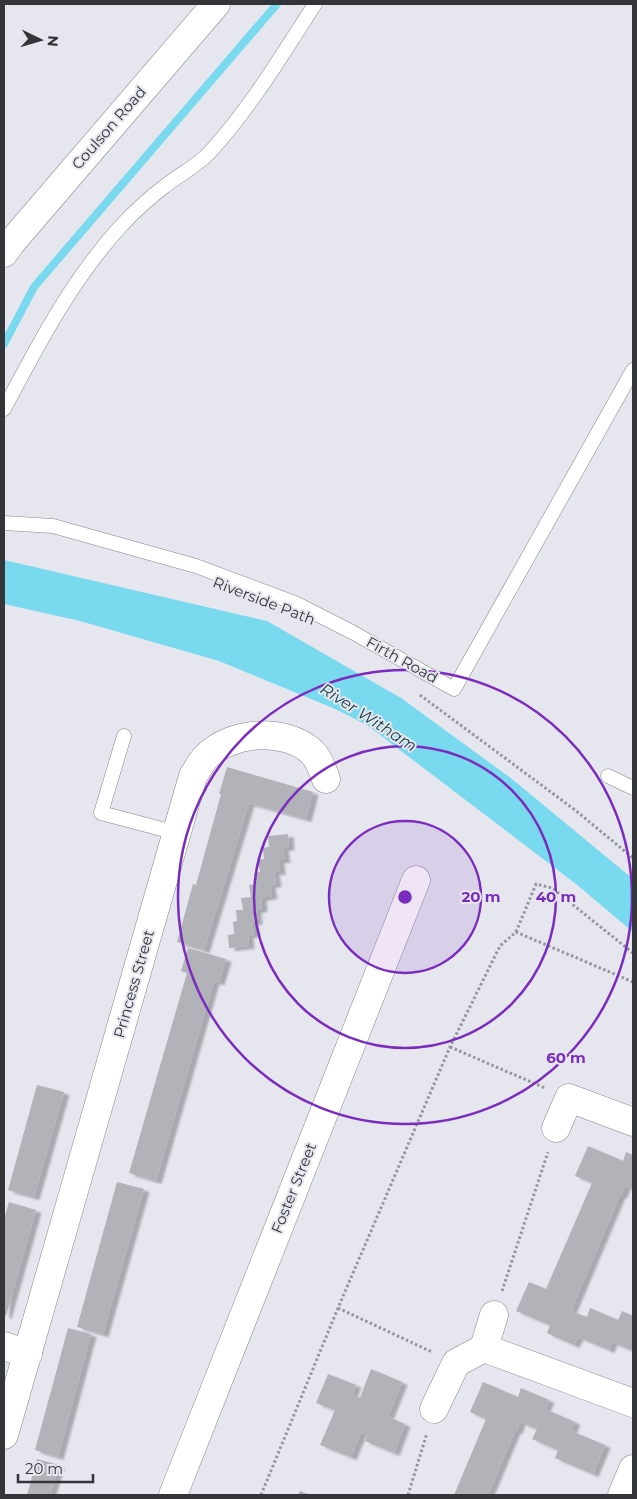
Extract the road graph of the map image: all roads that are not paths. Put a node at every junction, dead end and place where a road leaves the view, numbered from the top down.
1 (216, 4) edge
2 (315, 4) edge
3 (6, 245) edge
4 (633, 370) edge
5 (4, 409) edge
6 (4, 523) edge
7 (124, 736) dead end
8 (608, 776) dead end
9 (326, 779) dead end
10 (633, 788) edge
11 (177, 834) junction
12 (416, 880) dead end
13 (633, 1122) edge
14 (556, 1128) road end
15 (494, 1315) road end
16 (484, 1348) junction
17 (16, 1350) edge
18 (633, 1403) edge
19 (434, 1409) road end
20 (4, 1435) edge
21 (633, 1469) edge
22 (173, 1495) edge
23 (623, 1495) edge

1 - 3 street, Coulson Road
2 - 5 lane
4 - 6 lane, Firth Road
7 - 11 lane
8 - 10 lane
9 - 11 street, Princess Street
11 - 17 street, Princess Street
12 - 22 street, Foster Street
13 - 14 street
15 - 16 street
16 - 18 street
16 - 19 street
17 - 20 street, Princess Street
21 - 23 street

